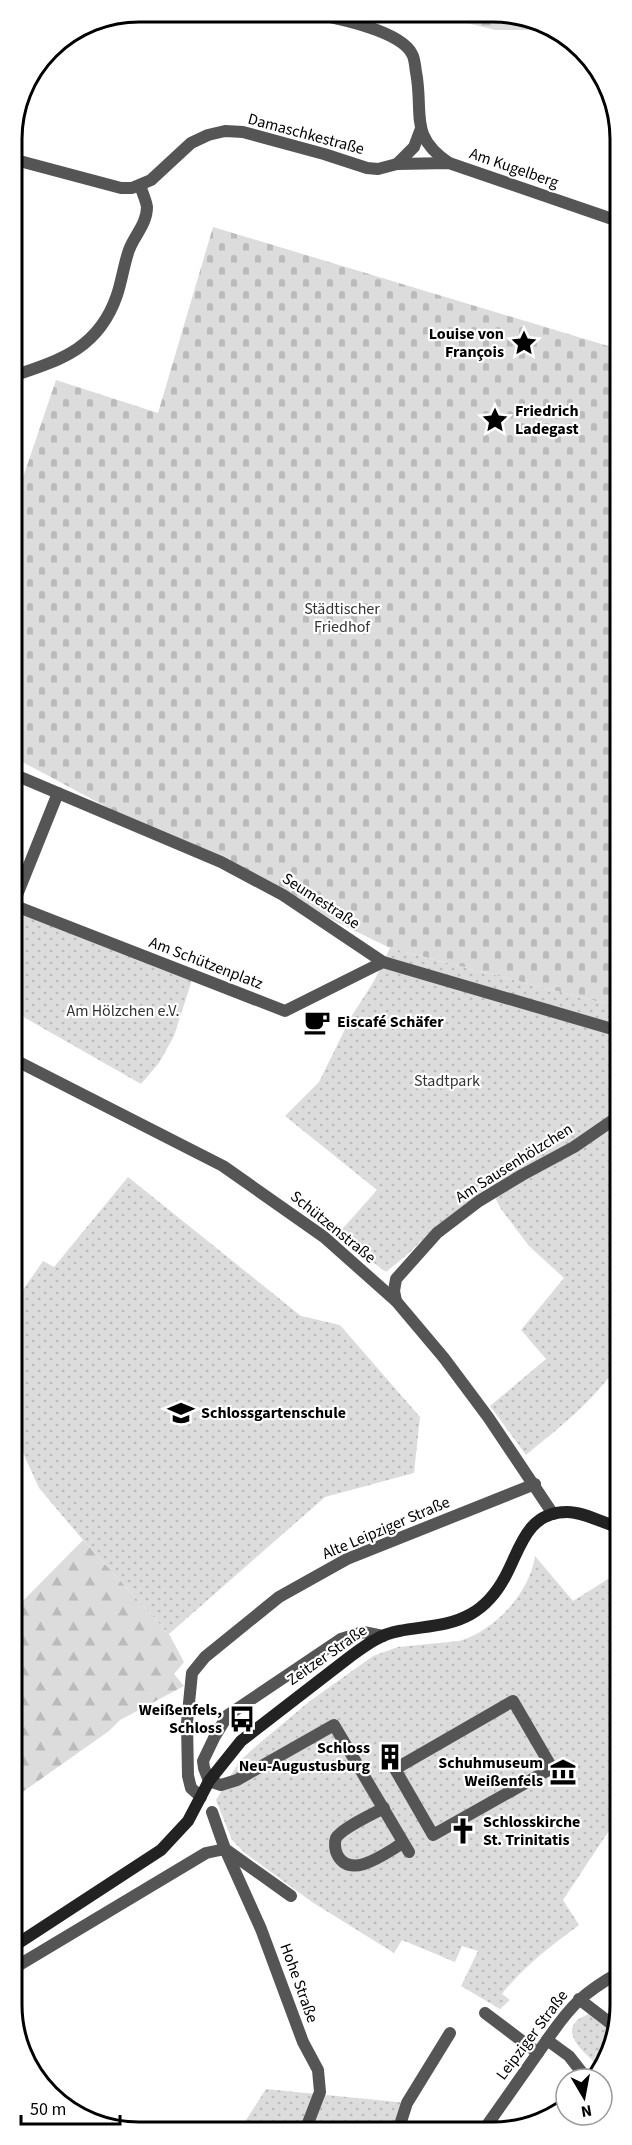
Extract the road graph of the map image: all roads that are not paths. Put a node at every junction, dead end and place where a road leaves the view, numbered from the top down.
1 (352, 22) edge
2 (420, 131) junction
3 (23, 162) edge
4 (449, 163) junction
5 (397, 164) junction
6 (140, 185) junction
7 (610, 218) edge
8 (23, 372) edge
9 (23, 778) edge
10 (58, 793) junction
11 (23, 881) edge
12 (23, 909) edge
13 (383, 962) junction
14 (610, 1028) edge
15 (23, 1064) edge
16 (609, 1123) edge
17 (396, 1301) junction
18 (535, 1484) junction
19 (553, 1514) junction
20 (609, 1524) edge
21 (383, 1636) junction
22 (552, 1768) joint
23 (209, 1781) junction
24 (201, 1797) junction
25 (384, 1808) junction
26 (212, 1812) dead end
27 (225, 1849) junction
28 (291, 1896) dead end
29 (22, 1941) edge
30 (22, 1963) edge
31 (609, 1979) edge
32 (579, 1999) junction
33 (485, 2013) dead end
34 (608, 2021) edge
35 (450, 2033) dead end
36 (547, 2040) junction
37 (538, 2053) junction
38 (578, 2067) edge
39 (308, 2122) edge
40 (401, 2122) edge
41 (489, 2122) edge

1 - 2 street
2 - 4 street
2 - 5 street
3 - 6 street
4 - 5 street, Am Kugelberg
4 - 7 street, Am Kugelberg
5 - 6 street, Damaschkestraße
6 - 8 street
9 - 10 street, Seumestraße
10 - 11 street, Am Schützenplatz
10 - 13 street, Seumestraße
12 - 13 street, Am Schützenplatz
13 - 14 street, Seumestraße
15 - 17 street, Schützenstraße
16 - 17 street, Am Sausenhölzchen
17 - 18 street, Schützenstraße
18 - 19 street, Schützenstraße
18 - 24 street, Alte Leipziger Straße
19 - 20 main road
19 - 21 main road, Zeitzer Straße
21 - 23 main road, Zeitzer Straße
21 - 23 street
22 - 22 street
23 - 24 main road, Zeitzer Straße
23 - 25 street
24 - 29 main road, Zeitzer Straße
25 - 25 street
26 - 27 street, Hohe Straße
27 - 28 street
27 - 30 street
27 - 39 street, Hohe Straße
31 - 32 street, Leipziger Straße
32 - 34 street
32 - 36 street, Leipziger Straße
33 - 37 street
35 - 40 street
36 - 37 street, Leipziger Straße
36 - 38 street
37 - 41 street, Leipziger Straße

